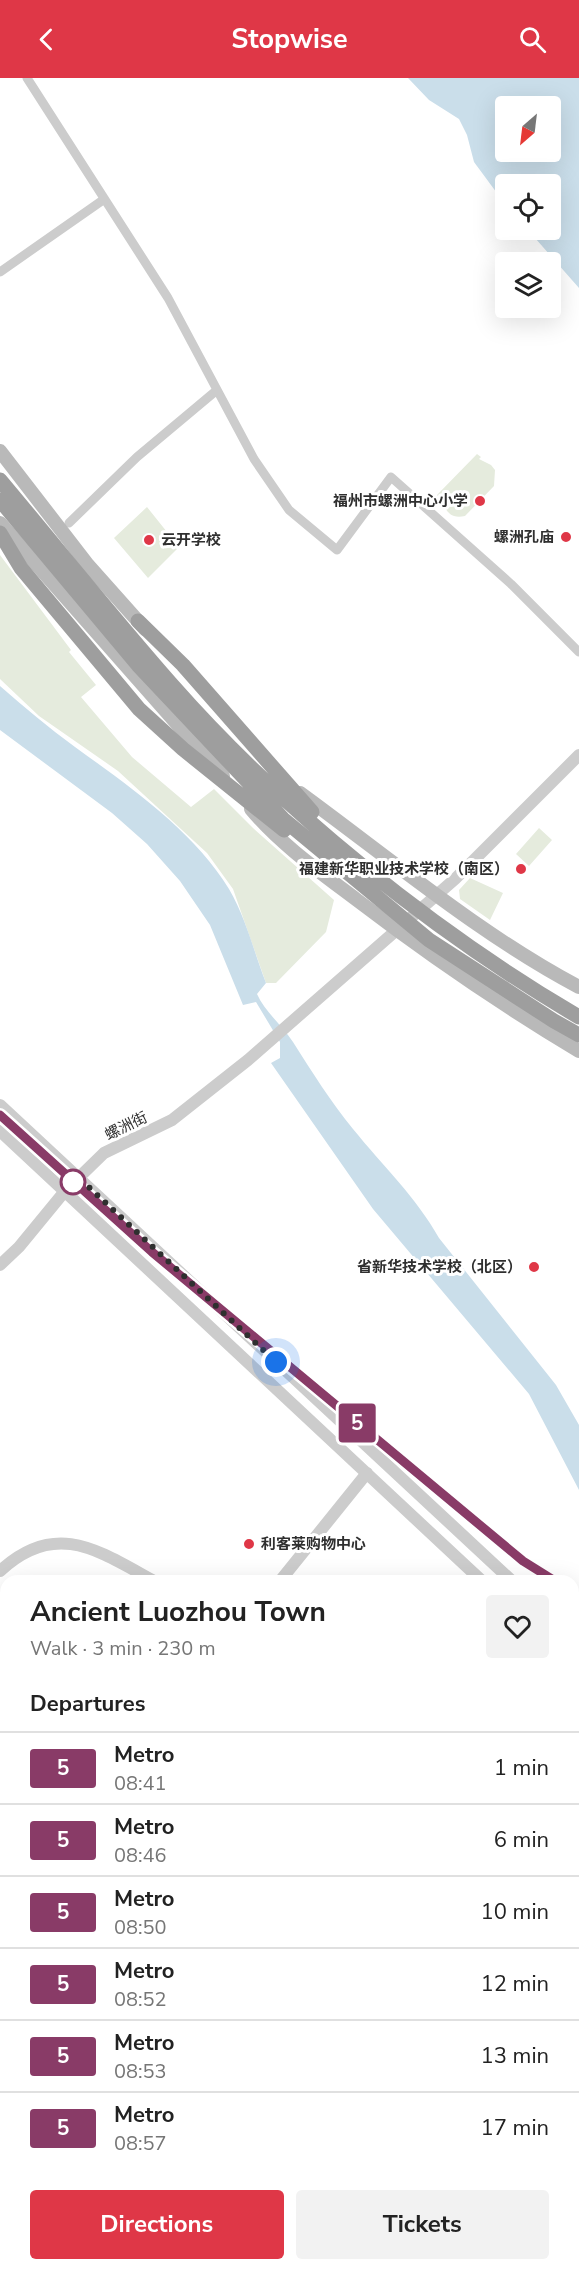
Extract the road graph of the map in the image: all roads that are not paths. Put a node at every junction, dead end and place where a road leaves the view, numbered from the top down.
1 (27, 78) edge
2 (103, 200) junction
3 (0, 272) edge
4 (217, 390) junction
5 (0, 451) edge
6 (0, 480) edge
7 (0, 500) edge
8 (0, 523) edge
9 (69, 523) dead end
10 (0, 533) edge
11 (138, 621) junction
12 (579, 652) edge
13 (579, 755) edge
14 (339, 844) junction
15 (331, 860) junction
16 (438, 894) junction
17 (396, 930) junction
18 (517, 976) junction
19 (579, 987) edge
20 (579, 1009) edge
21 (579, 1017) edge
22 (554, 1022) junction
23 (579, 1035) edge
24 (579, 1041) edge
25 (579, 1051) edge
26 (0, 1105) edge
27 (0, 1131) edge
28 (79, 1178) junction
29 (64, 1191) junction
30 (0, 1265) edge
31 (367, 1473) junction
32 (0, 1571) edge
33 (143, 1575) edge
34 (285, 1575) edge
35 (476, 1575) edge
36 (506, 1575) edge

1 - 2 street
2 - 3 street
2 - 4 street
4 - 9 street
4 - 12 street
5 - 11 main road
6 - 14 highway
7 - 15 highway
8 - 17 main road
10 - 15 highway
11 - 14 highway
11 - 16 main road
13 - 16 street, 螺洲街
14 - 18 highway
15 - 22 highway
16 - 17 street, 螺洲街
16 - 19 main road
17 - 25 main road
17 - 28 street, 螺洲街
18 - 20 highway
18 - 21 highway
22 - 23 highway
22 - 24 highway
26 - 28 street
27 - 29 street
28 - 29 street, 螺洲街
28 - 36 street
29 - 30 street, 螺洲街
29 - 31 street
31 - 34 street
31 - 35 street
32 - 33 street

